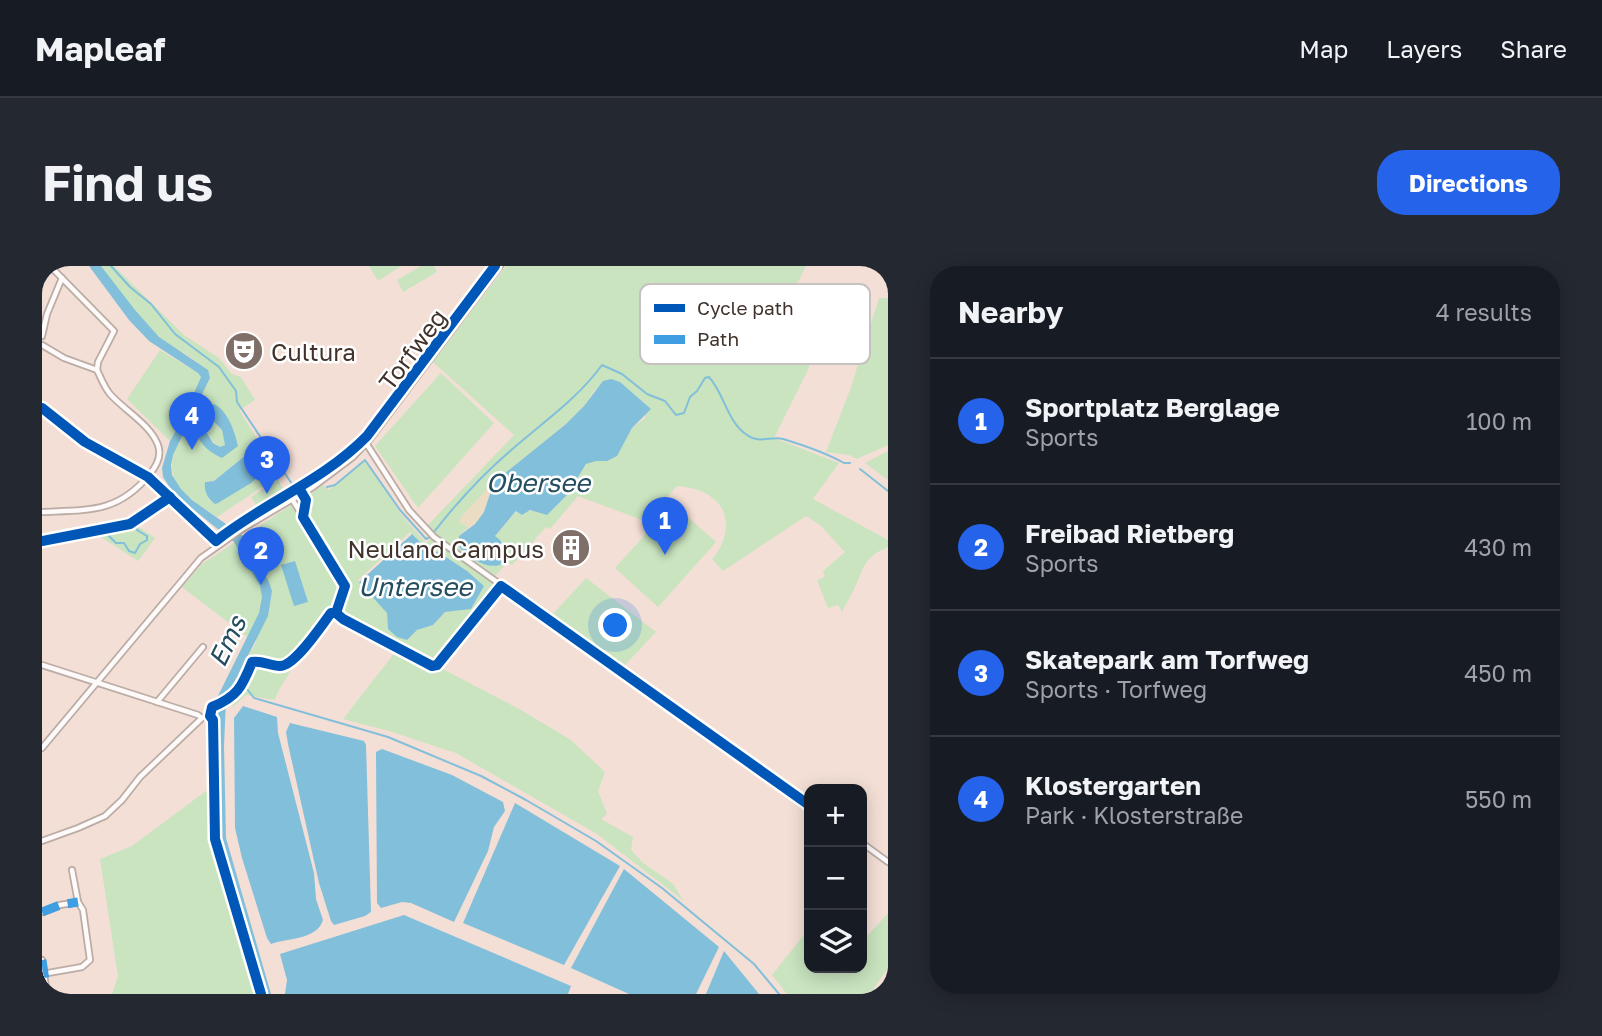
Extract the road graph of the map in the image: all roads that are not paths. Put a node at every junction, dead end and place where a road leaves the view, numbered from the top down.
1 (50, 266) edge
2 (500, 266) edge
3 (62, 278) junction
4 (42, 336) edge
5 (42, 345) edge
6 (97, 370) junction
7 (42, 408) edge
8 (366, 443) junction
9 (148, 477) junction
10 (170, 498) junction
11 (292, 499) junction
12 (42, 512) edge
13 (42, 541) edge
14 (218, 542) junction
15 (357, 626) dead end
16 (203, 648) dead end
17 (42, 665) edge
18 (98, 683) junction
19 (157, 702) junction
20 (42, 748) edge
21 (804, 801) edge
22 (42, 841) edge
23 (867, 847) edge
24 (888, 862) edge
25 (72, 870) dead end
26 (78, 902) junction
27 (42, 912) edge
28 (42, 960) edge
29 (43, 974) edge
30 (47, 994) edge

1 - 3 street
2 - 8 street, Torfweg
3 - 4 street
3 - 6 street
5 - 6 street
6 - 9 street
7 - 9 street
8 - 11 street, Torfweg
8 - 21 street
9 - 10 street
9 - 12 street
10 - 13 street
10 - 14 street
11 - 14 street, Torfweg
11 - 15 street
14 - 18 street, Torfweg
16 - 19 street
17 - 18 street
18 - 19 street
18 - 20 street, Torfweg
19 - 22 street
23 - 24 street
25 - 26 street
26 - 27 street
26 - 29 street
28 - 29 street
29 - 30 street

